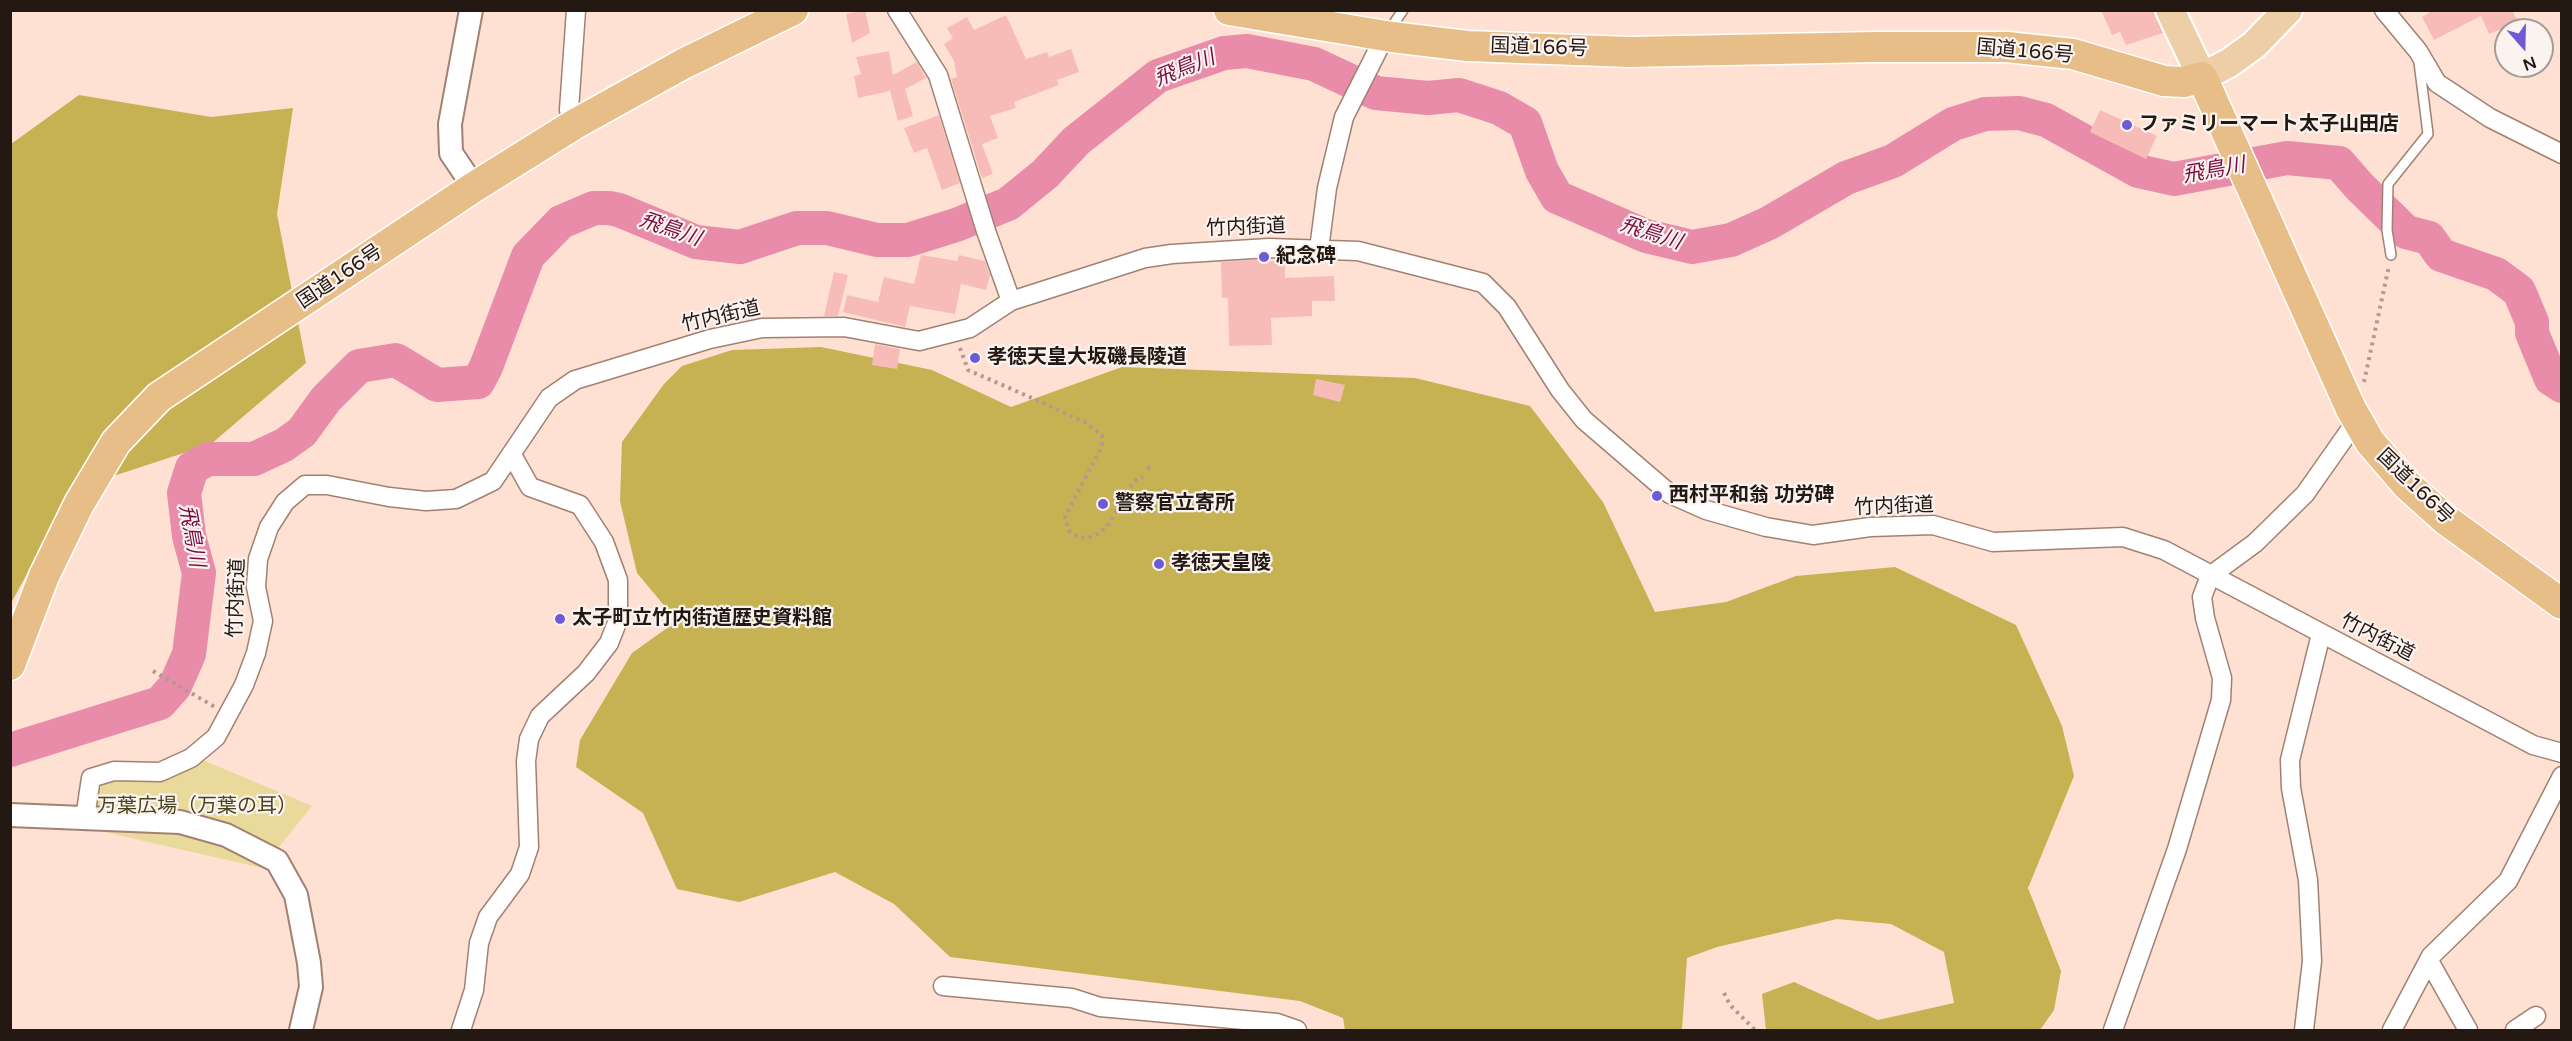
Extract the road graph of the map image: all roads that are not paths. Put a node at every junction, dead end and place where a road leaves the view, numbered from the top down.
1 (471, 10) edge
2 (576, 10) edge
3 (793, 10) edge
4 (897, 10) edge
5 (1229, 10) edge
6 (1403, 10) edge
7 (2170, 10) edge
8 (2288, 10) edge
9 (2384, 10) edge
10 (1385, 36) junction
11 (2418, 51) junction
12 (2202, 77) junction
13 (575, 124) junction
14 (2562, 154) edge
15 (474, 187) junction
16 (1319, 249) junction
17 (2391, 255) road end
18 (1011, 301) junction
19 (2354, 414) junction
20 (512, 455) junction
21 (2210, 576) junction
22 (2562, 603) edge
23 (2321, 634) junction
24 (10, 665) edge
25 (2562, 753) edge
26 (2562, 776) edge
27 (10, 815) edge
28 (85, 818) junction
29 (2429, 961) junction
30 (943, 986) dead end
31 (2536, 1016) dead end
32 (301, 1030) edge
33 (461, 1030) edge
34 (1298, 1030) edge
35 (2113, 1030) edge
36 (2304, 1030) edge
37 (2392, 1030) edge
38 (2468, 1030) edge
39 (2515, 1030) edge

1 - 15 street
2 - 13 street
3 - 13 highway, 国道166号
4 - 18 street
5 - 10 highway, 国道166号
6 - 10 lane
7 - 12 main road
8 - 12 main road
9 - 11 street
10 - 12 highway, 国道166号
10 - 16 street
11 - 14 street
11 - 17 lane
12 - 19 highway, 国道166号
13 - 15 highway, 国道166号
15 - 24 highway, 国道166号
16 - 18 street, 竹内街道
16 - 21 street, 竹内街道
18 - 20 street, 竹内街道
19 - 21 street
19 - 22 highway, 国道166号
20 - 28 street, 竹内街道
20 - 33 street
21 - 23 street, 竹内街道
21 - 35 street
23 - 25 street, 竹内街道
23 - 36 street
26 - 29 street
27 - 28 street
28 - 32 street
29 - 37 street
29 - 38 street
30 - 34 street
31 - 39 street

